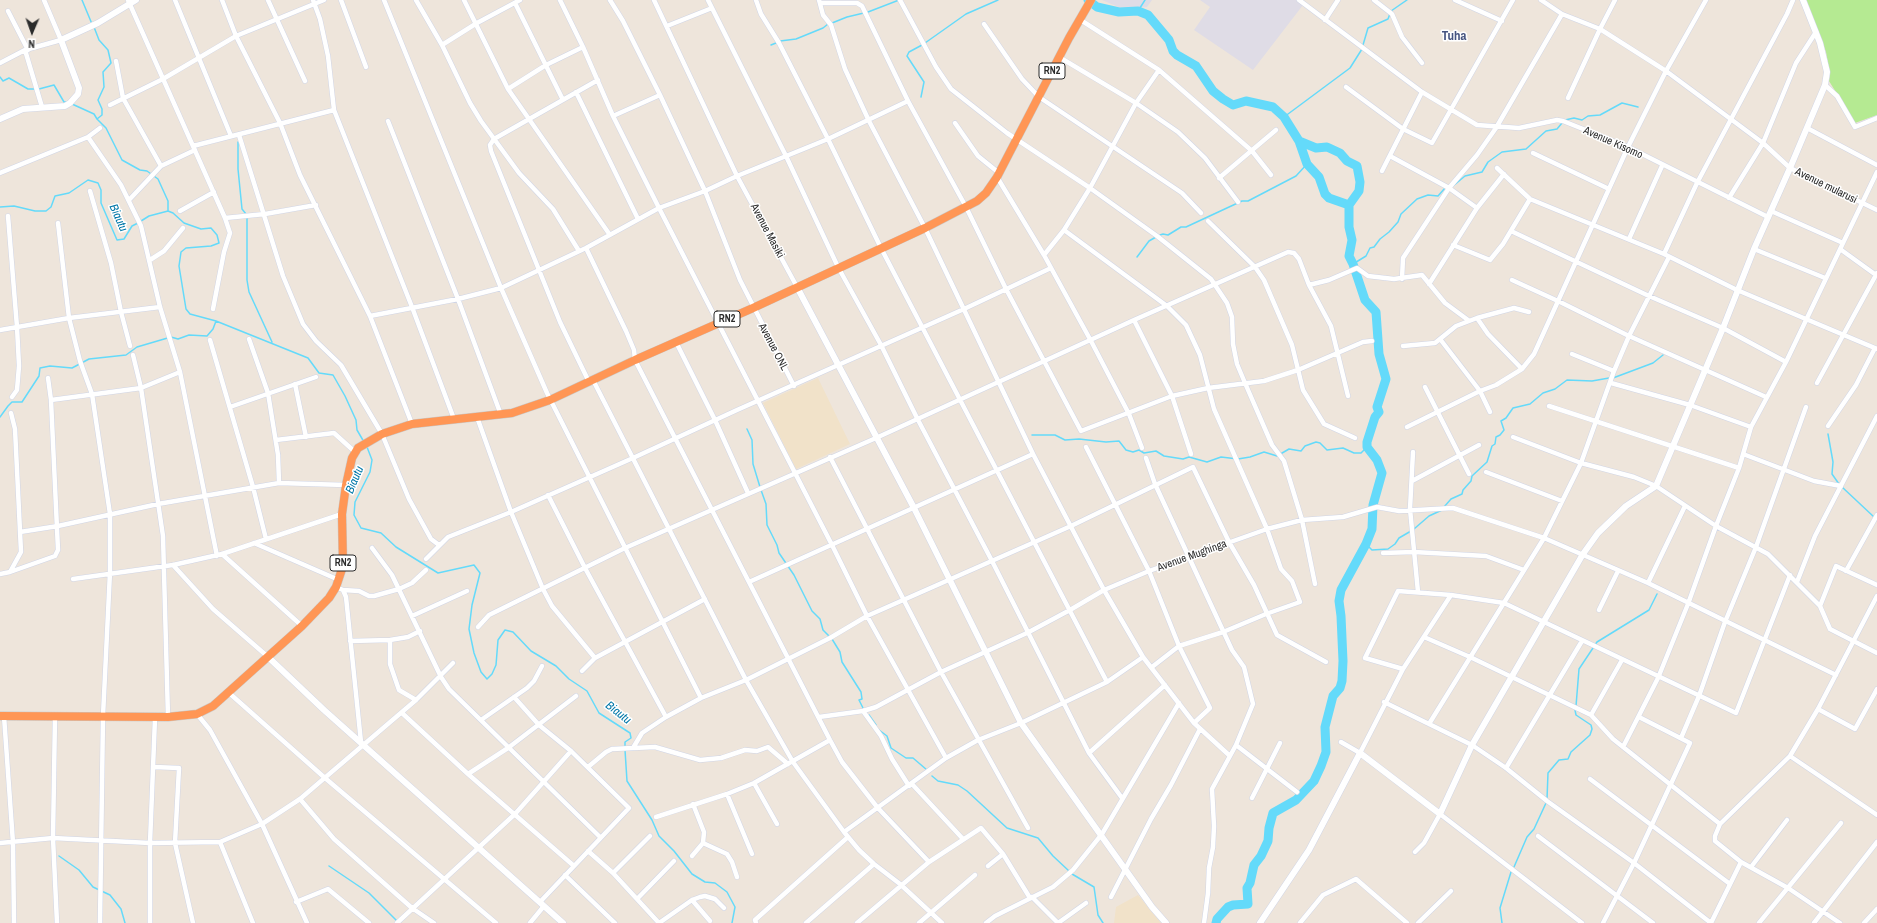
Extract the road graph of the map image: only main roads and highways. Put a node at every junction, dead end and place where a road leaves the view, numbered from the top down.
1 (1090, 2) edge
2 (2, 716) edge

1 - 2 highway, RN2

